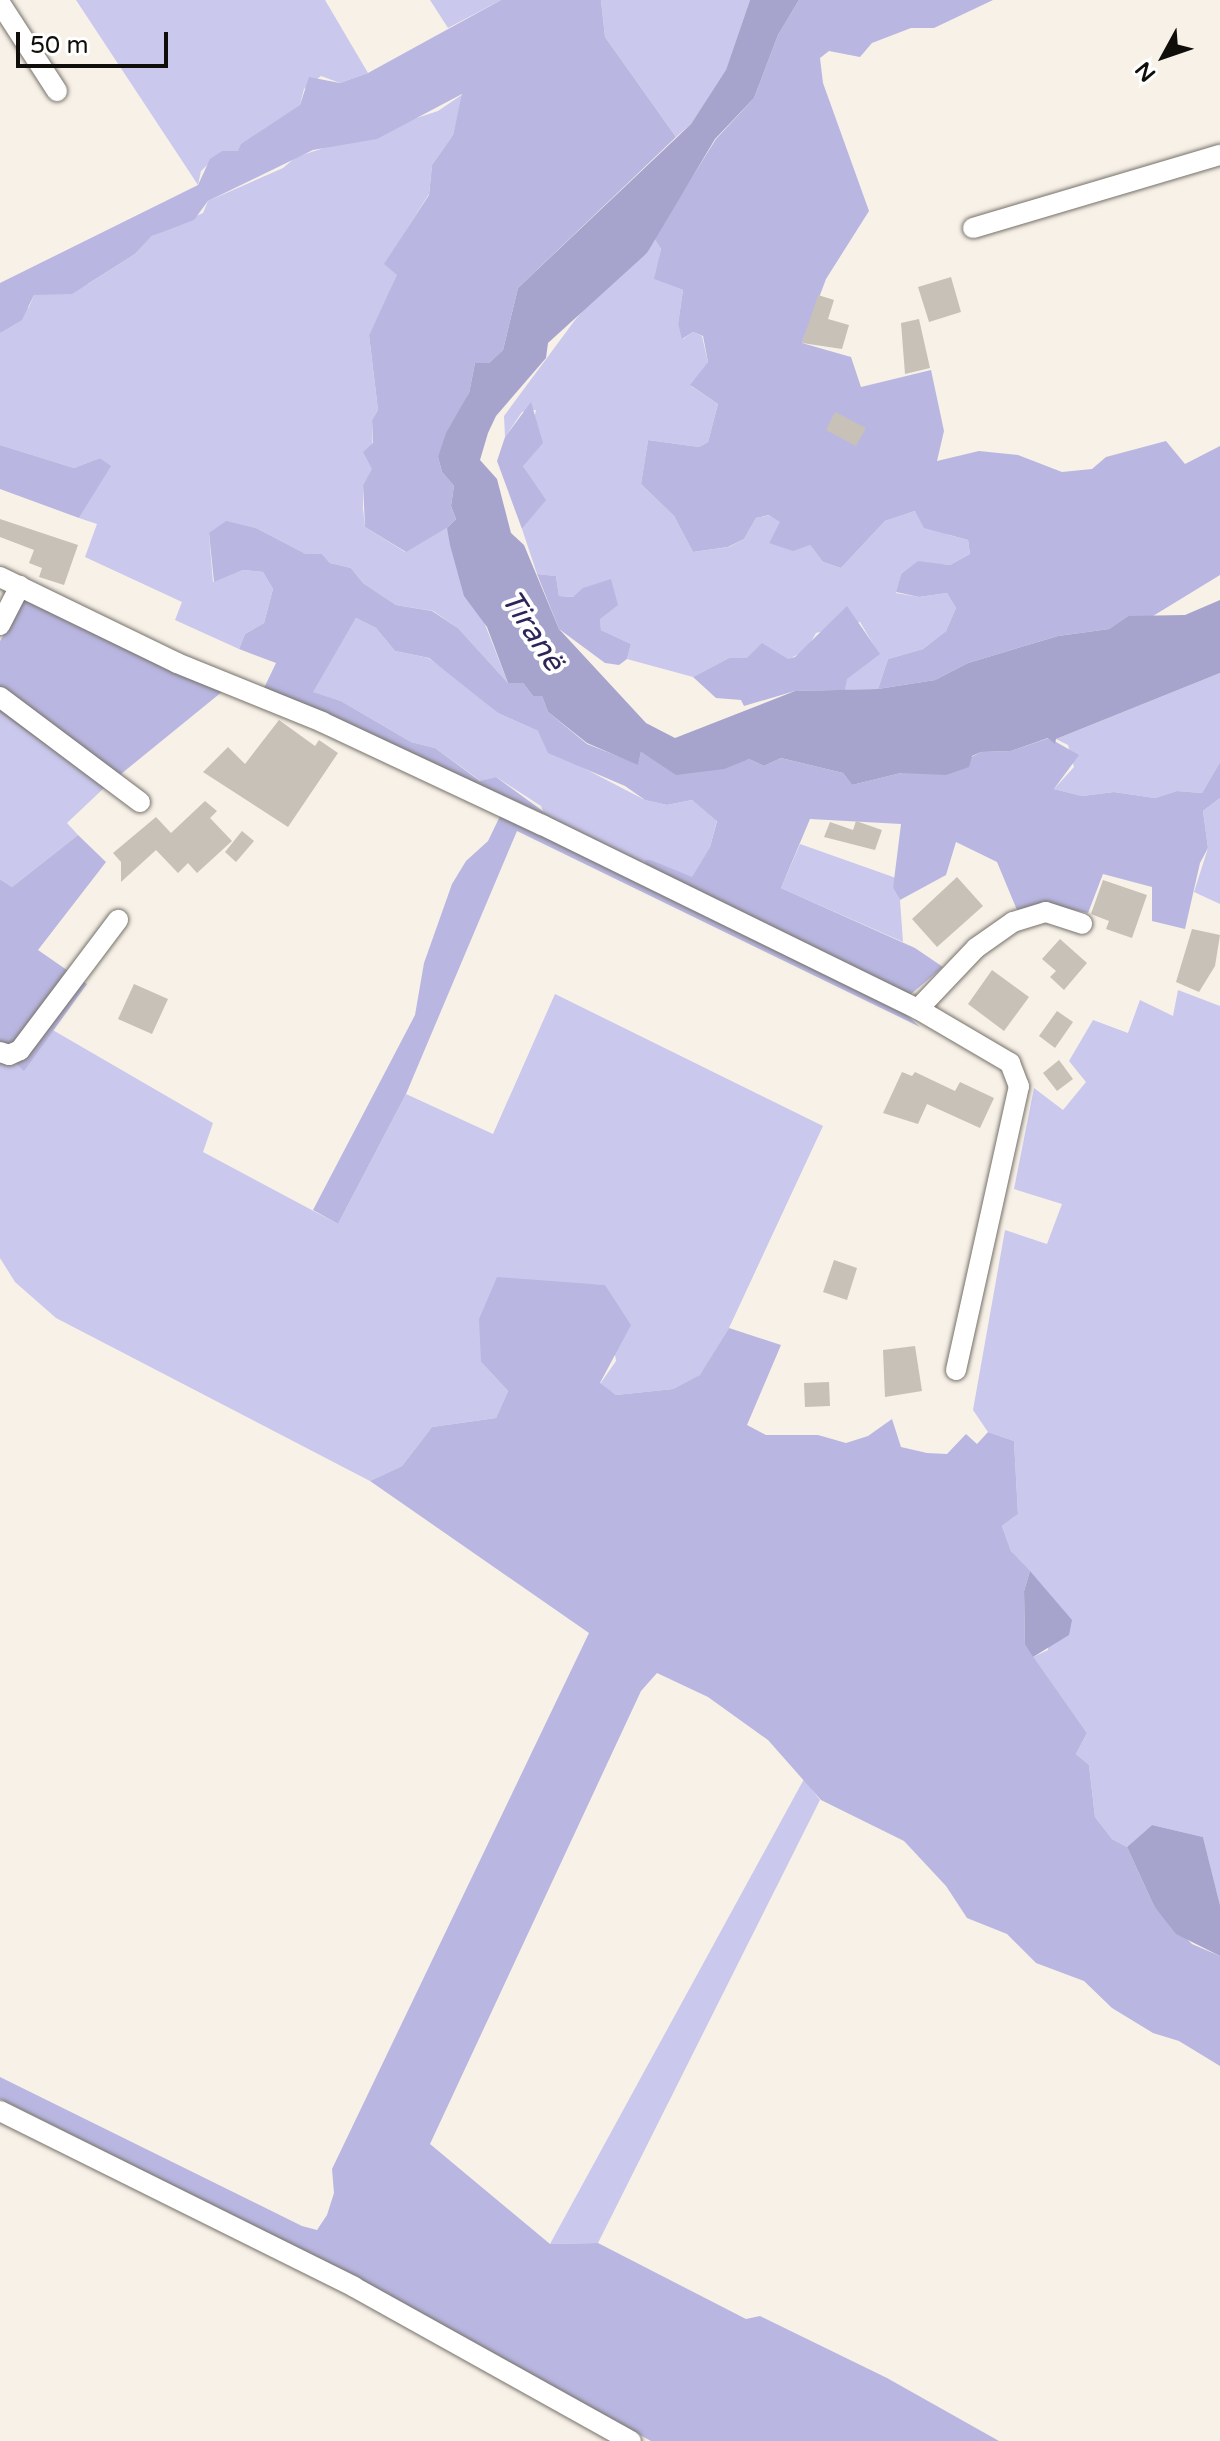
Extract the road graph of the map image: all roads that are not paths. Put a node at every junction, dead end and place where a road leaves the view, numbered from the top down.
1 (0, 3) edge
2 (57, 91) dead end
3 (1220, 155) edge
4 (973, 228) dead end
5 (0, 577) edge
6 (20, 586) junction
7 (0, 625) edge
8 (0, 697) edge
9 (140, 802) dead end
10 (118, 920) dead end
11 (1082, 924) dead end
12 (918, 1009) junction
13 (0, 1052) edge
14 (956, 1370) dead end
15 (0, 2111) edge
16 (631, 2441) edge

1 - 2 street
3 - 4 street
5 - 6 street
6 - 7 street
6 - 12 street
8 - 9 street
10 - 13 street
11 - 12 street
12 - 14 street
15 - 16 street

